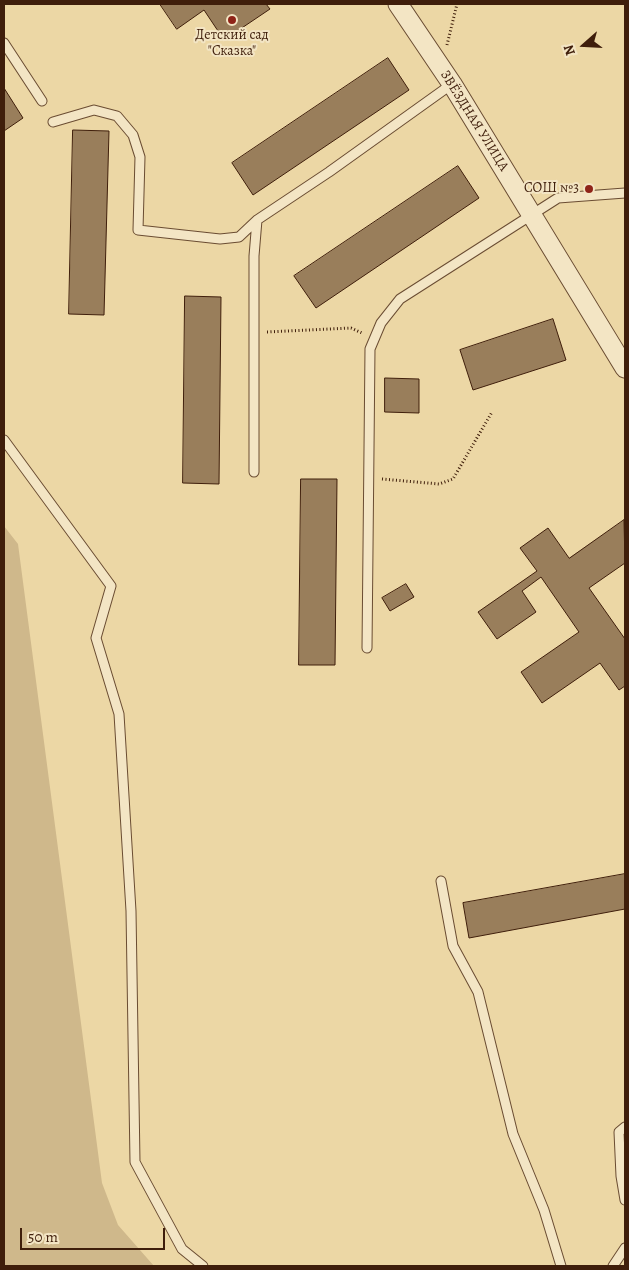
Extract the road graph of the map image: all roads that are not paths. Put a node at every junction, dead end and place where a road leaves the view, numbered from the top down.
1 (398, 4) edge
2 (4, 43) edge
3 (452, 84) junction
4 (42, 101) dead end
5 (54, 122) dead end
6 (625, 193) edge
7 (532, 215) junction
8 (257, 220) junction
9 (625, 368) edge
10 (4, 440) edge
11 (254, 472) dead end
12 (367, 648) dead end
13 (441, 881) dead end
14 (625, 1127) edge
15 (625, 1200) edge
16 (625, 1248) edge
17 (203, 1266) edge
18 (561, 1266) edge
19 (613, 1266) edge

1 - 3 street, ЗВЁЗДНАЯ УЛИЦА
2 - 4 lane
3 - 7 street, ЗВЁЗДНАЯ УЛИЦА
3 - 8 lane
5 - 8 lane
6 - 7 lane
7 - 9 street, ЗВЁЗДНАЯ УЛИЦА
7 - 12 lane
8 - 11 lane
10 - 17 lane
13 - 18 lane
14 - 15 lane
16 - 19 lane

